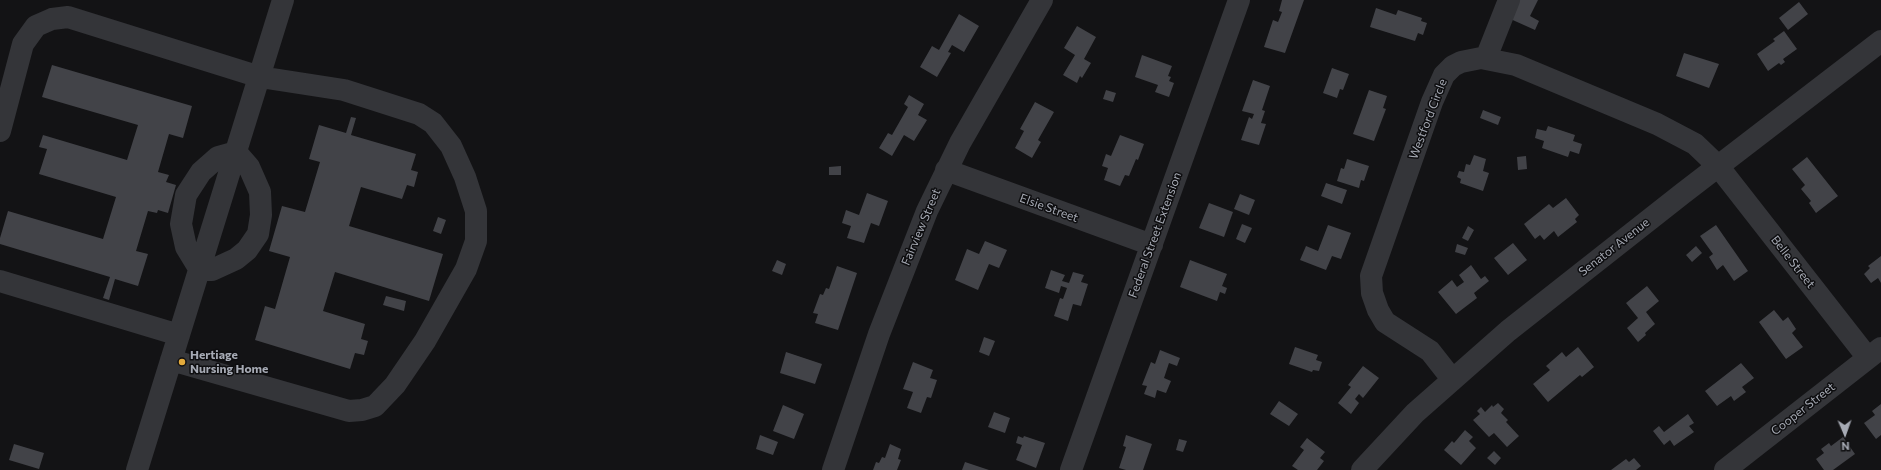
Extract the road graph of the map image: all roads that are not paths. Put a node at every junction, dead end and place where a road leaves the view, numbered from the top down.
1 (283, 0) edge
2 (1042, 0) edge
3 (1239, 0) edge
4 (1509, 0) edge
5 (1881, 41) edge
6 (1486, 58) junction
7 (260, 77) junction
8 (0, 131) edge
9 (236, 152) junction
10 (1718, 166) junction
11 (946, 170) junction
12 (1152, 245) junction
13 (200, 270) junction
14 (0, 281) edge
15 (179, 335) junction
16 (1875, 353) edge
17 (171, 360) junction
18 (1452, 379) junction
19 (137, 470) edge
20 (833, 470) edge
21 (1071, 470) edge
22 (1362, 470) edge
23 (1725, 470) edge

1 - 7 street
2 - 11 street, Fairview Street
3 - 12 street, Federal Street Extension
4 - 6 street
5 - 10 street, Senator Avenue
6 - 10 street, Westford Circle
6 - 18 street, Westford Circle
7 - 8 street
7 - 9 street
7 - 17 street
9 - 13 street
9 - 13 street
9 - 13 street
10 - 16 street, Belle Street
10 - 18 street, Senator Avenue
11 - 12 street, Elsie Street
11 - 20 street, Fairview Street
12 - 21 street, Federal Street Extension
13 - 15 street
14 - 15 street
15 - 17 street
16 - 23 street, Cooper Street
17 - 19 street
18 - 22 street, Senator Avenue

